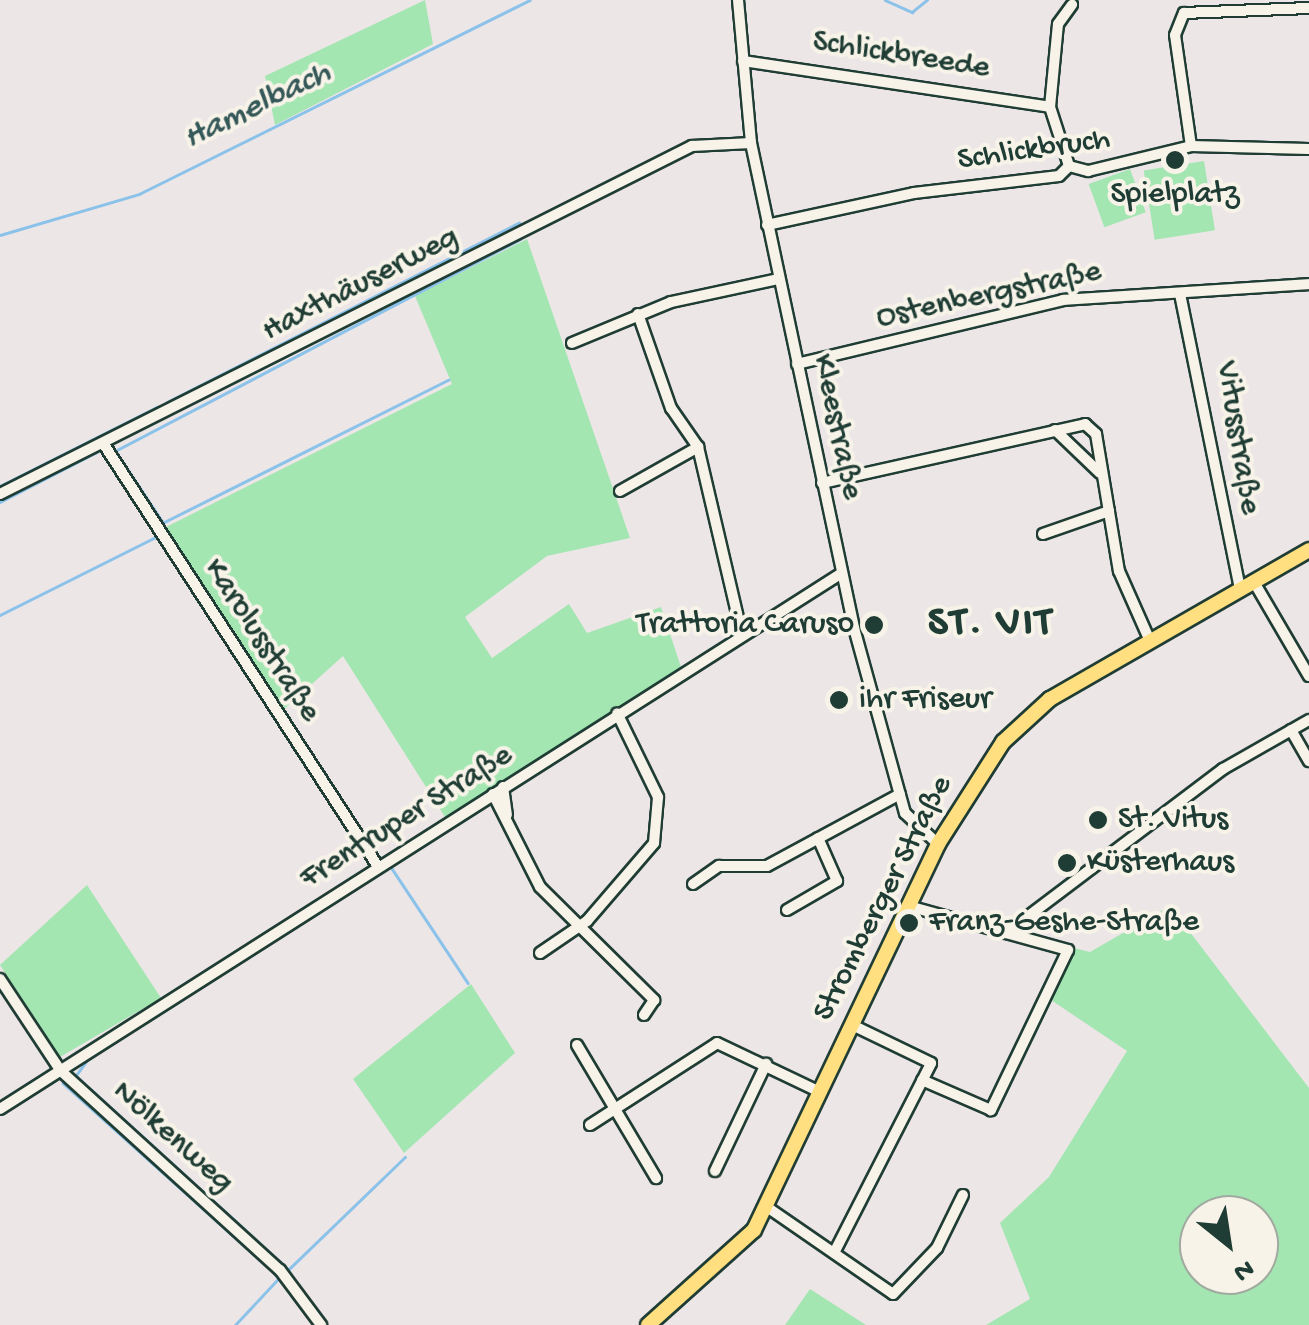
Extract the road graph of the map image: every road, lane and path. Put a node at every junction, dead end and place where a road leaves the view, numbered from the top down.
1 (738, 0) edge
2 (1072, 6) dead end
3 (1309, 8) edge
4 (744, 61) junction
5 (1050, 107) junction
6 (752, 143) junction
7 (1191, 146) junction
8 (1309, 149) edge
9 (1069, 166) junction
10 (768, 225) junction
11 (778, 279) junction
12 (1309, 284) edge
13 (1180, 294) junction
14 (638, 314) junction
15 (572, 343) dead end
16 (797, 364) junction
17 (1054, 430) junction
18 (102, 444) junction
19 (698, 446) junction
20 (1100, 473) junction
21 (822, 483) junction
22 (620, 491) dead end
23 (0, 494) edge
24 (1109, 510) junction
25 (1043, 534) dead end
26 (1309, 550) edge
27 (842, 573) junction
28 (1254, 582) junction
29 (1240, 590) junction
30 (742, 634) junction
31 (1150, 641) junction
32 (1309, 676) edge
33 (617, 714) junction
34 (1309, 720) edge
35 (1291, 730) junction
36 (1309, 761) edge
37 (498, 790) junction
38 (900, 794) junction
39 (818, 838) junction
40 (938, 844) junction
41 (377, 865) junction
42 (693, 884) dead end
43 (908, 906) junction
44 (787, 910) dead end
45 (580, 926) junction
46 (1006, 933) junction
47 (540, 953) dead end
48 (0, 978) edge
49 (644, 1015) dead end
50 (852, 1025) junction
51 (577, 1045) dead end
52 (766, 1064) junction
53 (61, 1071) junction
54 (922, 1080) junction
55 (820, 1092) junction
56 (613, 1107) junction
57 (0, 1109) edge
58 (590, 1124) dead end
59 (714, 1171) dead end
60 (656, 1178) dead end
61 (963, 1195) dead end
62 (767, 1206) junction
63 (835, 1252) junction
64 (320, 1325) edge
65 (648, 1325) edge

1 - 4 street, Kleestraße
2 - 5 street
3 - 7 street
4 - 5 street, Schlickbreede
4 - 6 street, Kleestraße
5 - 9 street
6 - 10 street, Kleestraße
6 - 18 street, Haxthäuserweg
7 - 8 street, Schlickbruch
7 - 9 street, Schlickbruch
9 - 10 street, Schlickbruch
10 - 11 street, Kleestraße
11 - 14 street
11 - 16 street, Kleestraße
12 - 13 street, Ostenbergstraße
13 - 16 street, Ostenbergstraße
13 - 29 street, Vitusstraße
14 - 15 street
14 - 19 street
16 - 21 street, Kleestraße
17 - 20 street
17 - 20 street
17 - 21 street
18 - 23 street, Haxthäuserweg
18 - 41 street, Karolusstraße
19 - 22 street
19 - 30 street
20 - 24 street
21 - 27 street, Kleestraße
24 - 25 street
24 - 31 street
26 - 28 main road, Stromberger Straße
27 - 30 street, Frentruper Straße
27 - 38 street, Kleestraße
28 - 29 main road, Stromberger Straße
28 - 32 street
29 - 31 main road, Stromberger Straße
30 - 33 street, Frentruper Straße
31 - 40 main road, Stromberger Straße
33 - 37 street, Frentruper Straße
33 - 45 street
34 - 35 street
35 - 36 street
35 - 46 street
37 - 41 street, Frentruper Straße
37 - 45 street
38 - 39 street
38 - 40 street, Kleestraße
39 - 42 street
39 - 44 street
40 - 43 main road, Stromberger Straße
41 - 53 street, Frentruper Straße
43 - 46 street
43 - 50 main road, Stromberger Straße
45 - 47 street
45 - 49 street
46 - 54 street
48 - 53 street, Nölkenweg
50 - 54 street
50 - 55 main road, Stromberger Straße
51 - 56 street
52 - 55 street
52 - 56 street
52 - 59 street
53 - 57 street, Frentruper Straße
53 - 64 street, Nölkenweg
54 - 63 street
55 - 62 main road, Stromberger Straße
56 - 58 street
56 - 60 street
61 - 63 street
62 - 63 street
62 - 65 main road, Stromberger Straße

